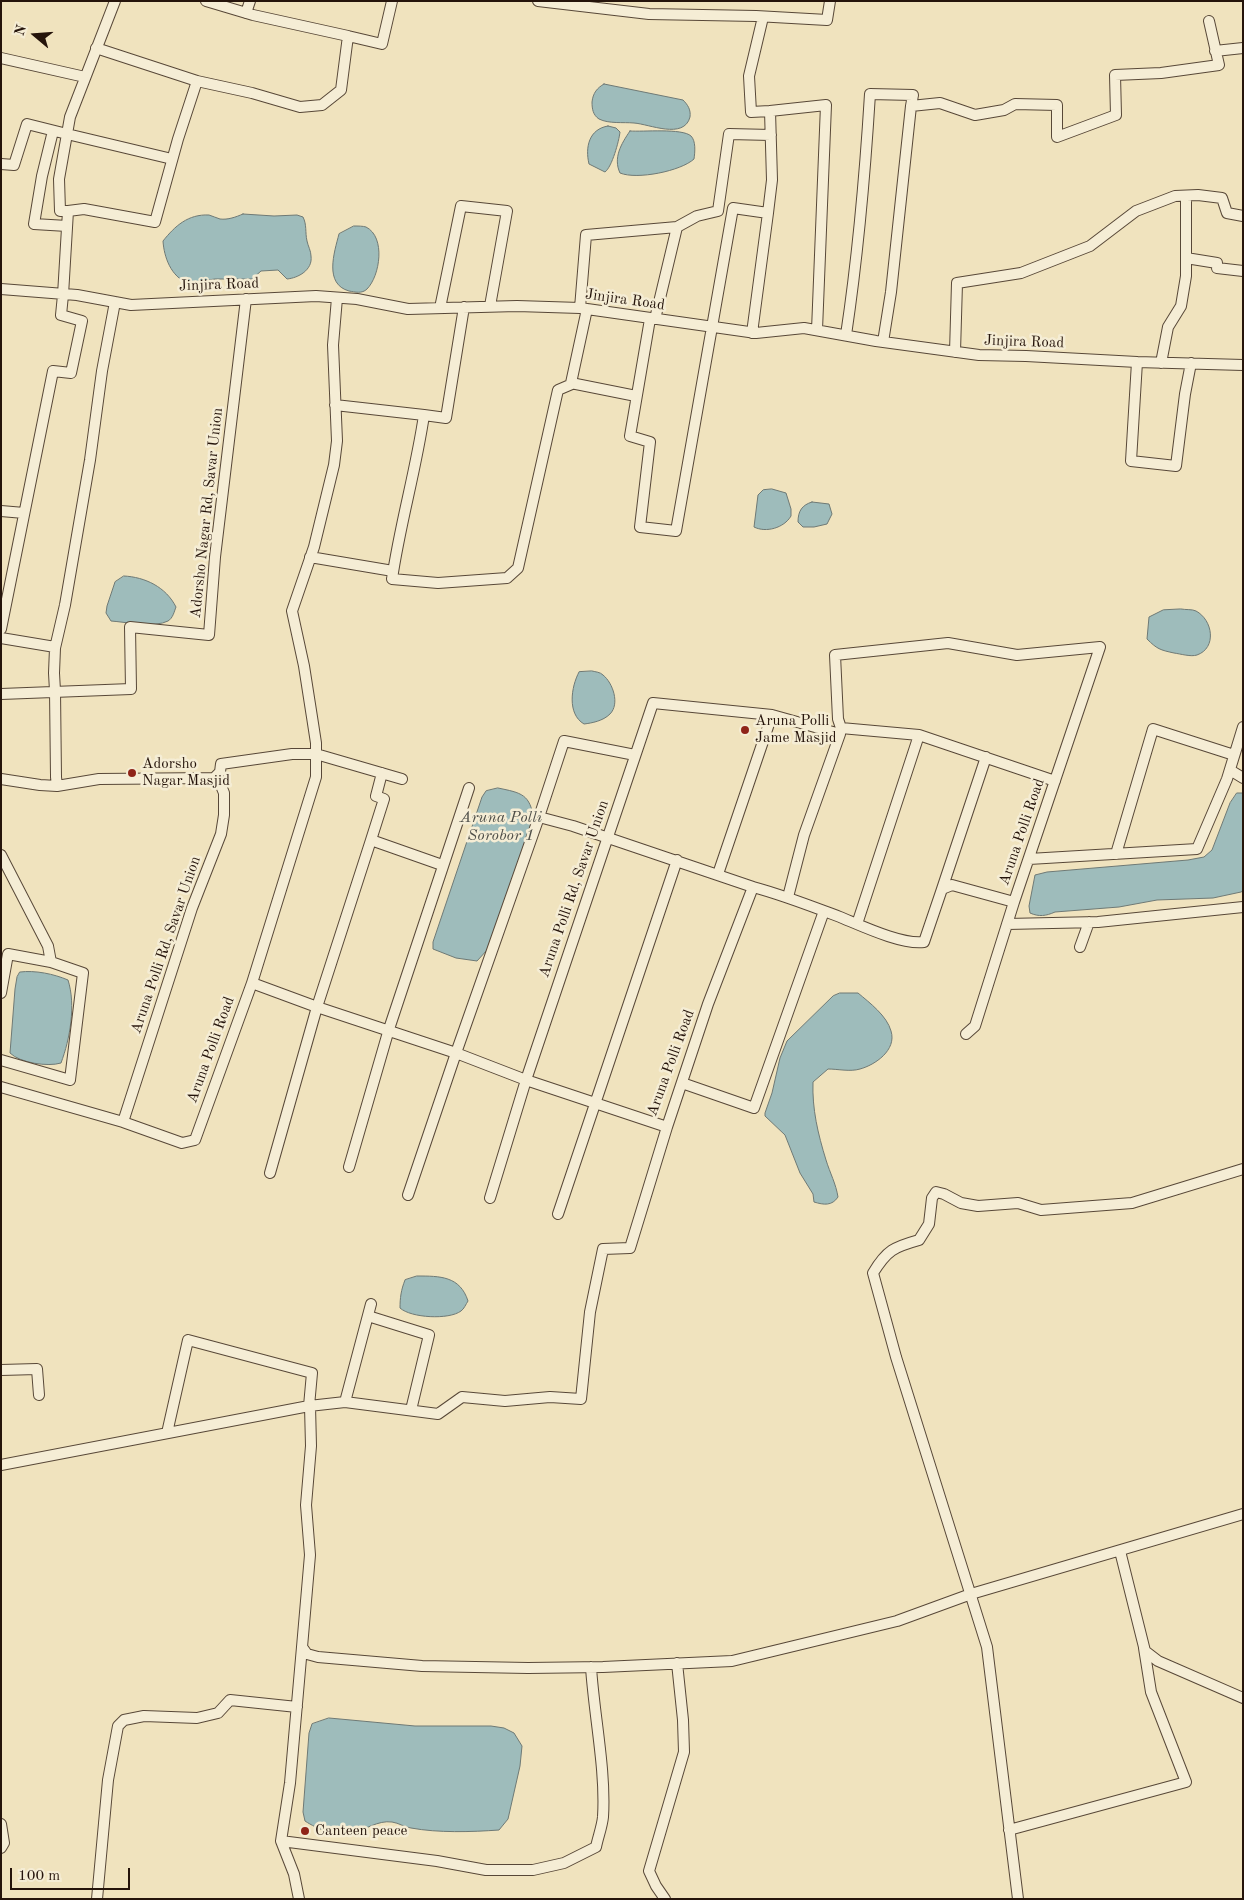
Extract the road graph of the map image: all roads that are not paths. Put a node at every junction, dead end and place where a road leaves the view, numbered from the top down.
1 (115, 1) edge
2 (206, 1) edge
3 (250, 1) edge
4 (392, 1) edge
5 (538, 1) edge
6 (830, 1) edge
7 (246, 13) junction
8 (763, 17) junction
9 (1208, 21) dead end
10 (348, 36) junction
11 (96, 48) junction
12 (1243, 48) edge
13 (1215, 51) junction
14 (1, 58) edge
15 (85, 77) junction
16 (197, 81) junction
17 (911, 106) junction
18 (770, 111) junction
19 (53, 131) junction
20 (67, 134) junction
21 (771, 135) junction
22 (172, 159) junction
23 (1, 164) edge
24 (1186, 196) junction
25 (68, 211) junction
26 (768, 213) junction
27 (1243, 216) edge
28 (67, 226) junction
29 (677, 226) junction
30 (1186, 258) junction
31 (1243, 271) edge
32 (1, 289) edge
33 (63, 295) junction
34 (337, 298) junction
35 (246, 299) junction
36 (115, 302) junction
37 (490, 306) junction
38 (464, 307) junction
39 (440, 308) junction
40 (584, 308) junction
41 (653, 319) junction
42 (711, 328) junction
43 (817, 330) junction
44 (752, 332) junction
45 (846, 335) junction
46 (883, 342) junction
47 (955, 352) junction
48 (1137, 362) junction
49 (1191, 363) junction
50 (1161, 364) junction
51 (1243, 365) edge
52 (572, 384) junction
53 (636, 396) junction
54 (335, 405) junction
55 (424, 414) junction
56 (1, 511) edge
57 (24, 513) junction
58 (310, 557) junction
59 (393, 571) junction
60 (1, 629) edge
61 (1, 638) edge
62 (55, 647) junction
63 (56, 691) junction
64 (1, 694) edge
65 (772, 715) junction
66 (1243, 727) edge
67 (840, 731) junction
68 (919, 735) junction
69 (316, 754) junction
70 (635, 755) junction
71 (1234, 755) junction
72 (986, 757) junction
73 (1230, 770) junction
74 (382, 773) junction
75 (218, 776) junction
76 (1243, 778) edge
77 (1, 779) edge
78 (402, 779) dead end
79 (1055, 781) junction
80 (57, 786) junction
81 (469, 788) dead end
82 (540, 817) junction
83 (607, 838) junction
84 (371, 840) junction
85 (1116, 854) junction
86 (1, 855) edge
87 (1029, 859) junction
88 (677, 860) junction
89 (442, 865) junction
90 (718, 874) junction
91 (753, 887) junction
92 (942, 890) junction
93 (788, 897) junction
94 (1014, 902) junction
95 (1243, 907) edge
96 (824, 911) junction
97 (1089, 922) junction
98 (857, 924) junction
99 (1007, 924) junction
100 (1080, 947) dead end
101 (51, 962) junction
102 (252, 983) junction
103 (1, 993) edge
104 (317, 1007) junction
105 (389, 1029) junction
106 (966, 1034) dead end
107 (456, 1053) junction
108 (1, 1060) edge
109 (526, 1080) junction
110 (682, 1083) junction
111 (1, 1087) edge
112 (595, 1103) junction
113 (123, 1122) junction
114 (667, 1127) junction
115 (349, 1167) dead end
116 (1243, 1169) edge
117 (270, 1172) dead end
118 (408, 1195) dead end
119 (490, 1198) dead end
120 (558, 1214) dead end
121 (371, 1304) dead end
122 (368, 1316) junction
123 (1, 1370) edge
124 (39, 1395) dead end
125 (345, 1402) junction
126 (310, 1406) junction
127 (411, 1410) junction
128 (167, 1434) junction
129 (1, 1465) edge
130 (1243, 1514) edge
131 (1120, 1551) junction
132 (971, 1594) junction
133 (302, 1647) junction
134 (1144, 1648) junction
135 (677, 1663) junction
136 (591, 1667) junction
137 (1243, 1698) edge
138 (297, 1707) junction
139 (1, 1824) edge
140 (1009, 1830) junction
141 (280, 1841) junction
142 (1, 1848) edge
143 (97, 1899) edge
144 (299, 1899) edge
145 (665, 1899) edge
146 (1018, 1899) edge

1 - 11 street
2 - 7 street
3 - 7 street
4 - 10 street
5 - 8 street
6 - 8 street
7 - 10 street
8 - 18 street
9 - 13 street
10 - 16 street
11 - 15 street
11 - 16 street
12 - 13 street
13 - 17 street
14 - 15 street
15 - 20 street
16 - 22 street
17 - 45 street
17 - 46 street
18 - 21 street
18 - 43 street
19 - 20 street
19 - 23 street
19 - 28 street
20 - 22 street
20 - 25 street
21 - 26 street
21 - 29 street
22 - 25 street
24 - 27 street
24 - 30 street
24 - 47 street
25 - 28 street
26 - 42 street
26 - 44 street
28 - 33 street
29 - 40 street
29 - 41 street
30 - 31 street
30 - 50 street
32 - 33 street, Jinjira Road
33 - 36 street, Jinjira Road
33 - 57 street
34 - 35 street, Jinjira Road
34 - 39 street, Jinjira Road
34 - 54 street
35 - 36 street, Jinjira Road
35 - 63 street, Adorsho Nagar Rd, Savar Union
36 - 62 street
37 - 38 street, Jinjira Road
37 - 39 street
37 - 40 street, Jinjira Road
38 - 39 street, Jinjira Road
38 - 55 street
40 - 41 street, Jinjira Road
40 - 52 street
41 - 42 street, Jinjira Road
41 - 53 street
42 - 44 street, Jinjira Road
42 - 53 street
43 - 44 street, Jinjira Road
43 - 45 street, Jinjira Road
45 - 46 street, Jinjira Road
46 - 47 street, Jinjira Road
47 - 48 street, Jinjira Road
48 - 49 street
48 - 50 street, Jinjira Road
49 - 50 street, Jinjira Road
49 - 51 street, Jinjira Road
52 - 53 street
52 - 59 street
54 - 55 street
54 - 58 street
55 - 59 street
56 - 57 street
57 - 60 street
58 - 59 street
58 - 69 street
61 - 62 street
62 - 63 street
63 - 64 street, Adorsho Nagar Rd, Savar Union
63 - 80 street
65 - 67 street
65 - 70 street, Aruna Polli Rd, Savar Union
65 - 90 street
66 - 71 street
67 - 68 street
67 - 79 street, Aruna Polli Road
67 - 93 street
68 - 72 street
68 - 98 street
69 - 74 street
69 - 75 street
69 - 102 street
70 - 82 street
70 - 83 street, Aruna Polli Rd, Savar Union
71 - 73 street
71 - 85 street
72 - 79 street
72 - 92 street
73 - 76 street
73 - 85 street
74 - 78 street
74 - 84 street
75 - 80 street
75 - 113 street, Aruna Polli Rd, Savar Union
77 - 80 street
79 - 87 street, Aruna Polli Road
81 - 89 street
82 - 83 street
82 - 107 street
83 - 88 street
83 - 109 street, Aruna Polli Rd, Savar Union
84 - 89 street
84 - 104 street
85 - 87 street
86 - 101 street
87 - 94 street, Aruna Polli Road
88 - 90 street
88 - 112 street
89 - 105 street
90 - 91 street
91 - 93 street
91 - 110 street, Aruna Polli Road
92 - 94 street, Aruna Polli Road
92 - 98 street
93 - 96 street
94 - 99 street
95 - 97 street
96 - 98 street
96 - 110 street
97 - 99 street
97 - 100 street
99 - 106 street
101 - 103 street
101 - 108 street
102 - 104 street, Aruna Polli Road
102 - 113 street, Aruna Polli Road
104 - 105 street, Aruna Polli Road
104 - 117 street
105 - 107 street, Aruna Polli Road
105 - 115 street
107 - 109 street, Aruna Polli Road
107 - 118 street
109 - 112 street, Aruna Polli Road
109 - 119 street, Aruna Polli Rd, Savar Union
110 - 114 street, Aruna Polli Road
111 - 113 street, Aruna Polli Road
112 - 114 street, Aruna Polli Road
112 - 120 street
114 - 127 street
116 - 132 street
121 - 122 street
122 - 125 street
122 - 127 street
123 - 124 street
125 - 126 street
125 - 127 street
126 - 128 street
126 - 128 street
126 - 133 street
128 - 129 street
130 - 131 street
131 - 132 street
131 - 134 street
132 - 135 street
132 - 140 street
133 - 136 street
133 - 138 street
134 - 137 street
134 - 140 street
135 - 136 street
135 - 145 street
136 - 141 street
138 - 141 street
138 - 143 street
139 - 142 street
140 - 146 street
141 - 144 street

